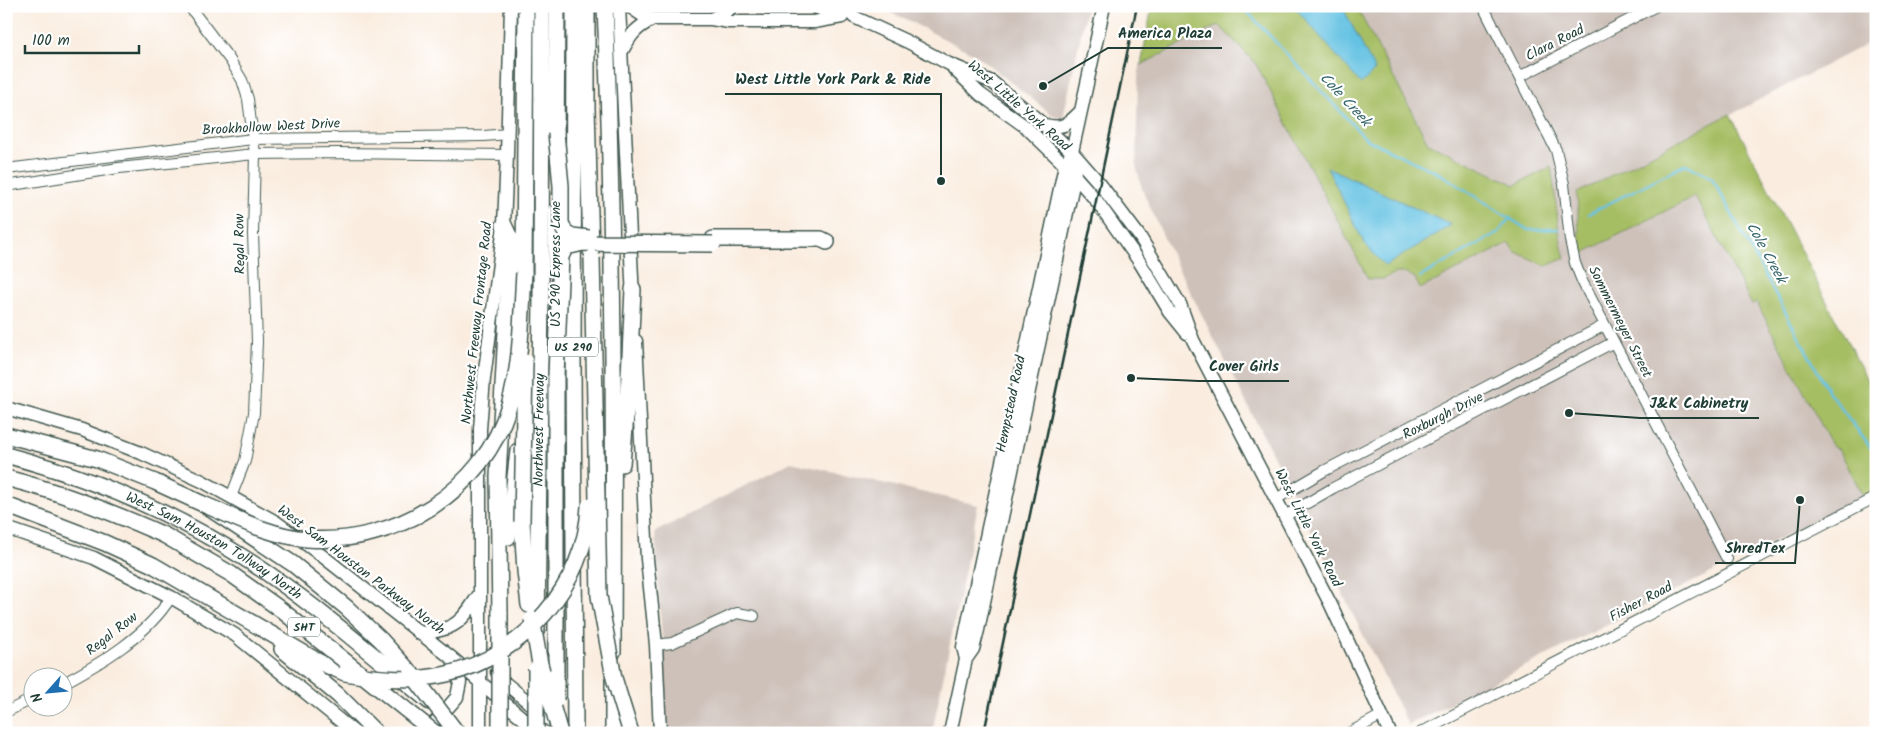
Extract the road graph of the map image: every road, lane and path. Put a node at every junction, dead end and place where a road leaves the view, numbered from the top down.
1 (189, 6) edge
2 (511, 6) edge
3 (526, 6) edge
4 (542, 6) edge
5 (557, 6) edge
6 (574, 6) edge
7 (586, 6) edge
8 (605, 6) edge
9 (619, 6) edge
10 (629, 6) edge
11 (733, 6) edge
12 (812, 6) edge
13 (1104, 6) edge
14 (1482, 6) edge
15 (1656, 6) edge
16 (846, 13) edge
17 (653, 19) junction
18 (711, 19) junction
19 (622, 51) junction
20 (949, 64) junction
21 (1519, 77) junction
22 (1081, 111) junction
23 (1044, 125) junction
24 (556, 133) junction
25 (508, 134) junction
26 (253, 139) junction
27 (167, 148) junction
28 (1072, 152) junction
29 (255, 154) junction
30 (508, 156) junction
31 (169, 163) junction
32 (1065, 165) junction
33 (6, 169) edge
34 (1074, 175) junction
35 (6, 186) edge
36 (504, 225) junction
37 (713, 242) junction
38 (524, 273) junction
39 (633, 289) junction
40 (541, 296) junction
41 (1605, 325) junction
42 (1193, 340) junction
43 (1614, 342) junction
44 (556, 376) junction
45 (1468, 397) junction
46 (6, 408) edge
47 (1477, 414) junction
48 (596, 428) junction
49 (6, 435) edge
50 (1375, 445) junction
51 (6, 456) edge
52 (1384, 462) junction
53 (6, 478) edge
54 (231, 496) junction
55 (1876, 497) edge
56 (1276, 498) junction
57 (6, 504) edge
58 (203, 504) junction
59 (1285, 516) junction
60 (6, 528) edge
61 (1727, 559) dead end
62 (614, 583) junction
63 (480, 593) junction
64 (171, 597) junction
65 (227, 607) junction
66 (503, 614) junction
67 (754, 616) dead end
68 (420, 633) junction
69 (481, 635) junction
70 (656, 645) junction
71 (453, 659) junction
72 (966, 659) junction
73 (72, 678) edge
74 (481, 682) junction
75 (22, 705) edge
76 (6, 712) edge
77 (1382, 715) junction
78 (355, 733) edge
79 (376, 733) edge
80 (426, 733) edge
81 (435, 733) edge
82 (458, 733) edge
83 (467, 733) edge
84 (480, 733) edge
85 (500, 733) edge
86 (536, 733) edge
87 (540, 733) edge
88 (556, 733) edge
89 (560, 733) edge
90 (566, 733) edge
91 (575, 733) edge
92 (613, 733) edge
93 (631, 733) edge
94 (660, 733) edge
95 (950, 733) edge
96 (1349, 733) edge
97 (1390, 733) edge
98 (1420, 733) edge

1 - 26 street, Regal Row
2 - 25 main road, Northwest Freeway Frontage Road
3 - 38 highway
4 - 40 highway, Northwest Freeway / US 290
5 - 24 highway, US 290 Express Lane
6 - 91 highway, US 290
7 - 48 highway, bridge
8 - 62 highway
9 - 19 main road
10 - 17 main road
11 - 18 main road
12 - 16 main road, West Little York Road
13 - 22 main road, Hempstead Road
14 - 21 street, Sommermeyer Street
15 - 21 street, Clara Road
16 - 18 main road
16 - 20 main road, West Little York Road
17 - 18 main road
17 - 19 main road
19 - 39 main road
20 - 23 main road, West Little York Road
20 - 32 main road, West Little York Road
21 - 41 street, Sommermeyer Street
22 - 23 main road
22 - 28 main road, Hempstead Road
23 - 28 main road, West Little York Road
24 - 37 highway, bridge
24 - 44 highway, US 290 Express Lane, bridge
25 - 26 street, Brookhollow West Drive
25 - 30 main road, Northwest Freeway Frontage Road
26 - 27 street, Brookhollow West Drive
26 - 29 street, Regal Row
27 - 31 street
27 - 33 street, Brookhollow West Drive
28 - 32 main road, Hempstead Road
28 - 34 main road, Hempstead Road
28 - 42 main road, West Little York Road
29 - 30 street, Brookhollow West Drive
29 - 31 street, Brookhollow West Drive
29 - 54 street, Regal Row
30 - 36 main road, Northwest Freeway Frontage Road
31 - 35 street, Brookhollow West Drive
32 - 34 main road, West Little York Road
32 - 72 main road, Hempstead Road
34 - 42 main road, West Little York Road
34 - 72 main road, Hempstead Road
36 - 63 main road, Northwest Freeway Frontage Road
36 - 66 highway
37 - 37 highway
37 - 44 highway, bridge
38 - 58 highway, bridge
38 - 89 highway, bridge
39 - 62 highway
39 - 70 main road
40 - 66 highway
40 - 86 highway, Northwest Freeway / US 290, bridge
41 - 43 street, Sommermeyer Street
41 - 45 street, Roxburgh Drive
42 - 56 main road, West Little York Road
43 - 47 street, Roxburgh Drive
43 - 61 street, Sommermeyer Street
44 - 88 highway, US 290 Express Lane, bridge
45 - 47 street
45 - 50 street, Roxburgh Drive
46 - 54 main road, West Sam Houston Parkway North
47 - 52 street, Roxburgh Drive
48 - 65 highway, bridge
48 - 93 highway, bridge
49 - 58 highway
50 - 52 street
50 - 56 street, Roxburgh Drive
51 - 83 highway, West Sam Houston Tollway North / SHT, bridge
52 - 59 street, Roxburgh Drive
53 - 81 highway, West Sam Houston Tollway North / SHT, bridge
54 - 68 main road, West Sam Houston Parkway North
55 - 98 street, Fisher Road
56 - 59 main road, West Little York Road
57 - 65 highway
58 - 82 highway, bridge
59 - 77 main road, West Little York Road
60 - 64 main road
62 - 92 highway
63 - 68 main road
63 - 69 main road, Northwest Freeway Frontage Road
64 - 73 street, Regal Row
64 - 78 main road
65 - 79 highway
66 - 85 highway, bridge
67 - 70 street
68 - 71 main road, West Sam Houston Parkway North
69 - 74 main road, Northwest Freeway Frontage Road
69 - 90 main road
70 - 94 main road
71 - 74 main road, West Sam Houston Parkway North
71 - 80 main road
72 - 95 main road, Hempstead Road
74 - 84 main road, Northwest Freeway Frontage Road
74 - 87 main road, West Sam Houston Parkway North
75 - 76 street
77 - 96 street
77 - 97 main road, West Little York Road

